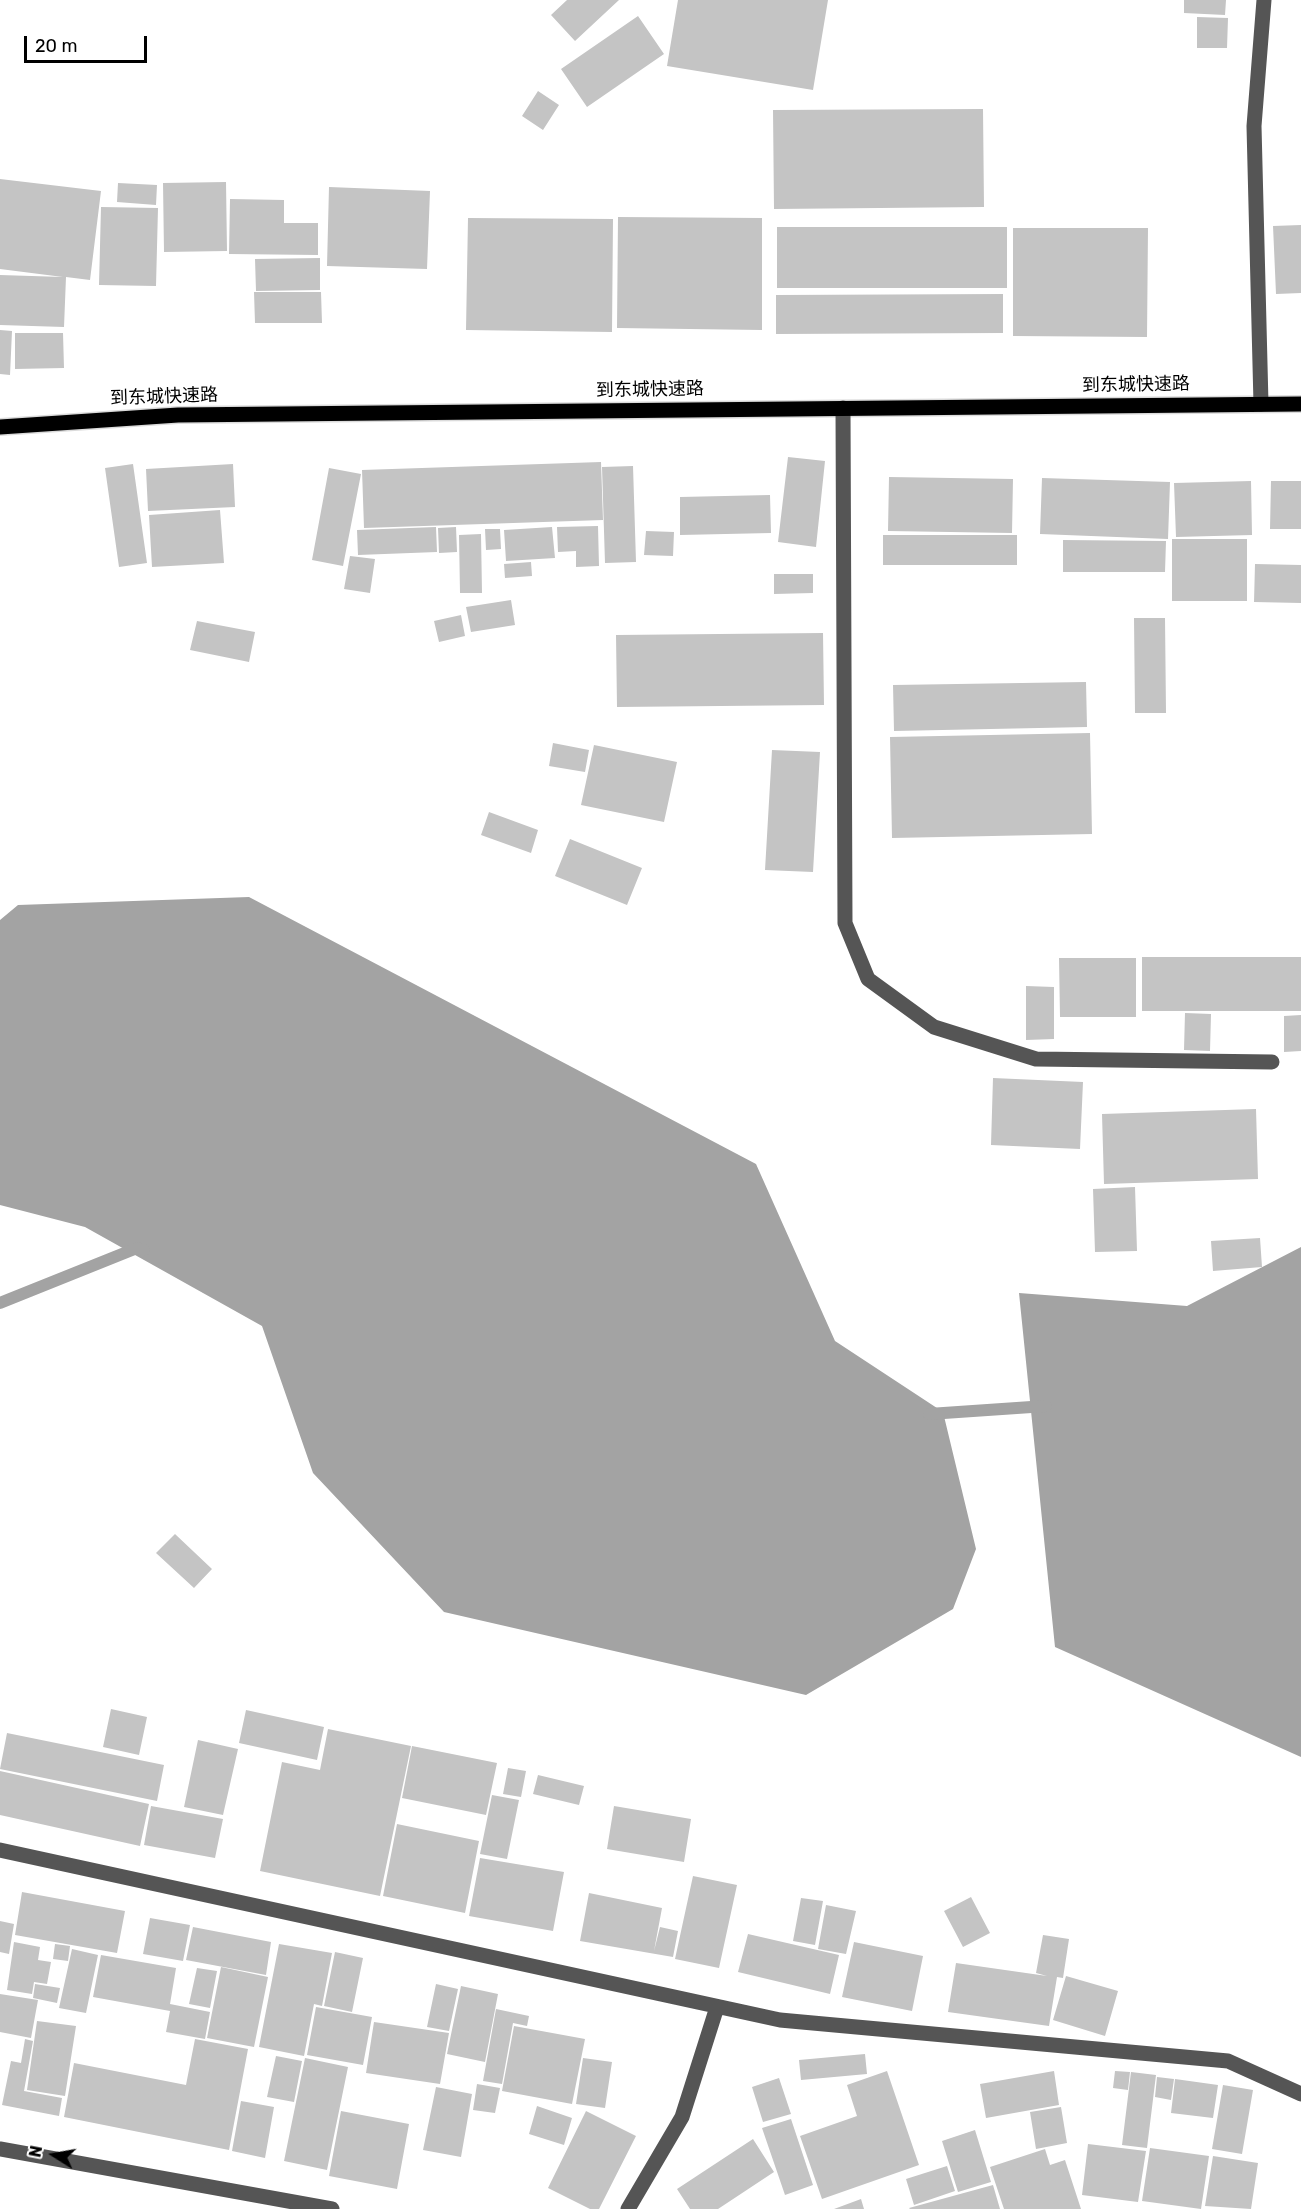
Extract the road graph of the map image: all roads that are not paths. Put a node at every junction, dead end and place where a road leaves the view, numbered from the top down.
1 (1264, 0) edge
2 (1261, 404) junction
3 (1301, 404) edge
4 (843, 408) junction
5 (0, 427) edge
6 (1272, 1062) dead end
7 (0, 1850) edge
8 (717, 2007) junction
9 (1301, 2094) edge
10 (0, 2149) edge
11 (332, 2209) edge
12 (628, 2209) edge

1 - 2 street
2 - 3 main road, 到东城快速路
2 - 4 main road, 到东城快速路
4 - 5 main road, 到东城快速路
4 - 6 street
7 - 8 street
8 - 9 street
8 - 12 street
10 - 11 street

